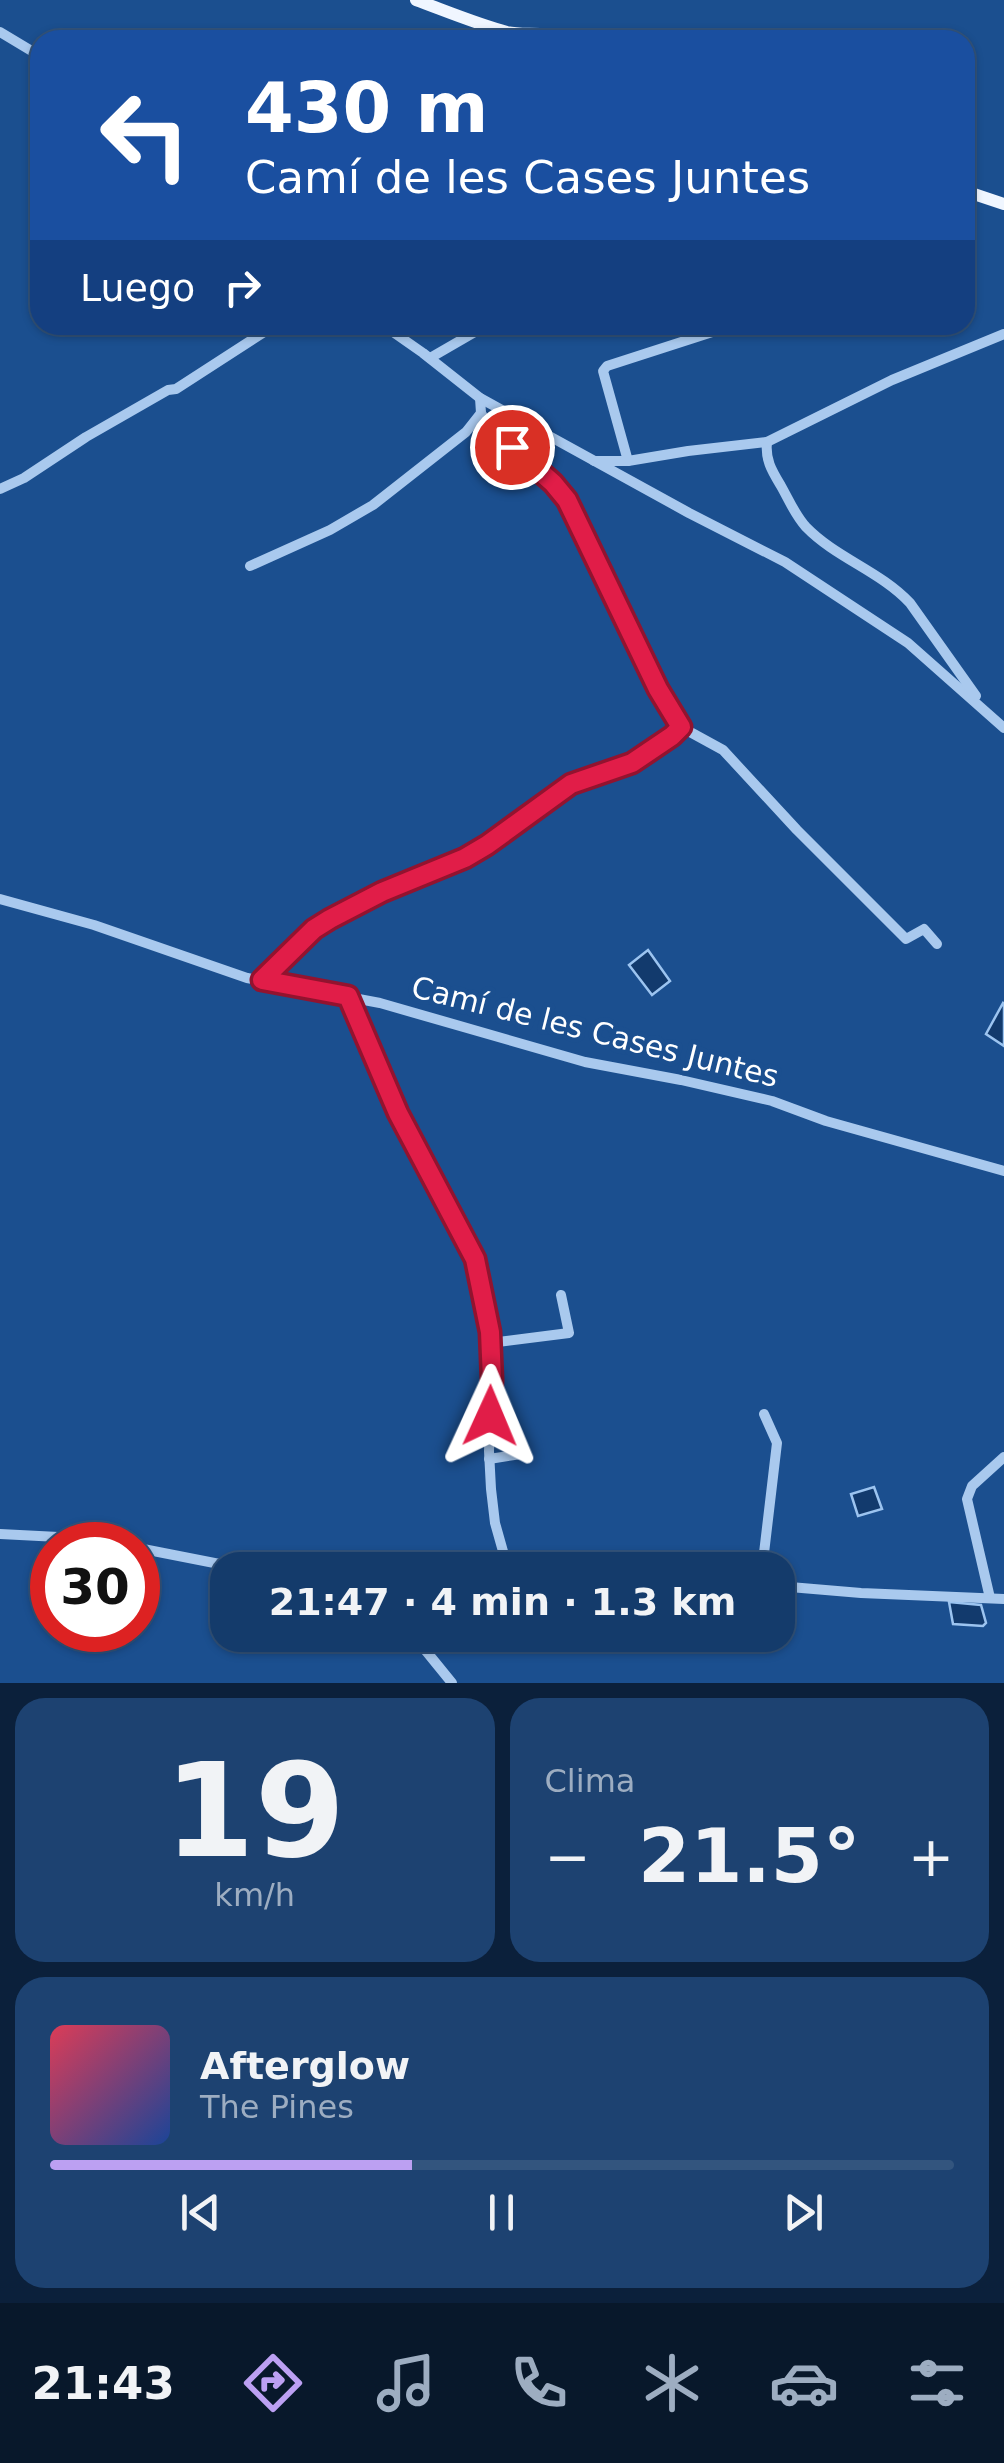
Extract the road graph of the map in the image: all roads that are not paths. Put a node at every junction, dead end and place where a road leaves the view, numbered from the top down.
1 (402, 0) edge
2 (416, 0) edge
3 (486, 30) edge
4 (502, 30) edge
5 (0, 32) edge
6 (30, 50) edge
7 (975, 197) edge
8 (1004, 207) edge
9 (1004, 334) edge
10 (260, 335) edge
11 (397, 335) edge
12 (470, 335) edge
13 (703, 335) edge
14 (430, 358) junction
15 (480, 398) junction
16 (480, 413) junction
17 (767, 442) junction
18 (593, 461) junction
19 (628, 461) junction
20 (0, 489) edge
21 (250, 566) dead end
22 (985, 710) junction
23 (681, 727) junction
24 (1004, 728) edge
25 (0, 898) edge
26 (937, 944) dead end
27 (262, 980) junction
28 (348, 996) junction
29 (1004, 1171) edge
30 (561, 1296) dead end
31 (490, 1343) junction
32 (764, 1414) dead end
33 (521, 1454) dead end
34 (1004, 1457) edge
35 (490, 1459) junction
36 (0, 1534) edge
37 (30, 1536) edge
38 (160, 1552) edge
39 (503, 1552) edge
40 (764, 1552) edge
41 (210, 1562) edge
42 (795, 1587) edge
43 (990, 1598) junction
44 (1004, 1599) edge
45 (427, 1652) edge
46 (452, 1683) edge

1 - 3 main road
2 - 4 main road
5 - 6 street
7 - 8 main road
9 - 17 street
10 - 20 street
11 - 14 street
12 - 14 street
13 - 19 street
14 - 15 street
15 - 16 street
15 - 18 street
16 - 21 street
16 - 23 street
17 - 19 street
17 - 22 street
18 - 19 street
18 - 22 street
22 - 24 street
23 - 26 street
23 - 27 street
25 - 27 street, Camí de les Cases Juntes
27 - 28 street, Camí de les Cases Juntes
28 - 29 street, Camí de les Cases Juntes
28 - 31 street
30 - 31 street
31 - 35 street
32 - 40 street
33 - 35 street
34 - 43 street
35 - 39 street
36 - 37 street
38 - 41 street
42 - 43 street
43 - 44 street
45 - 46 street

